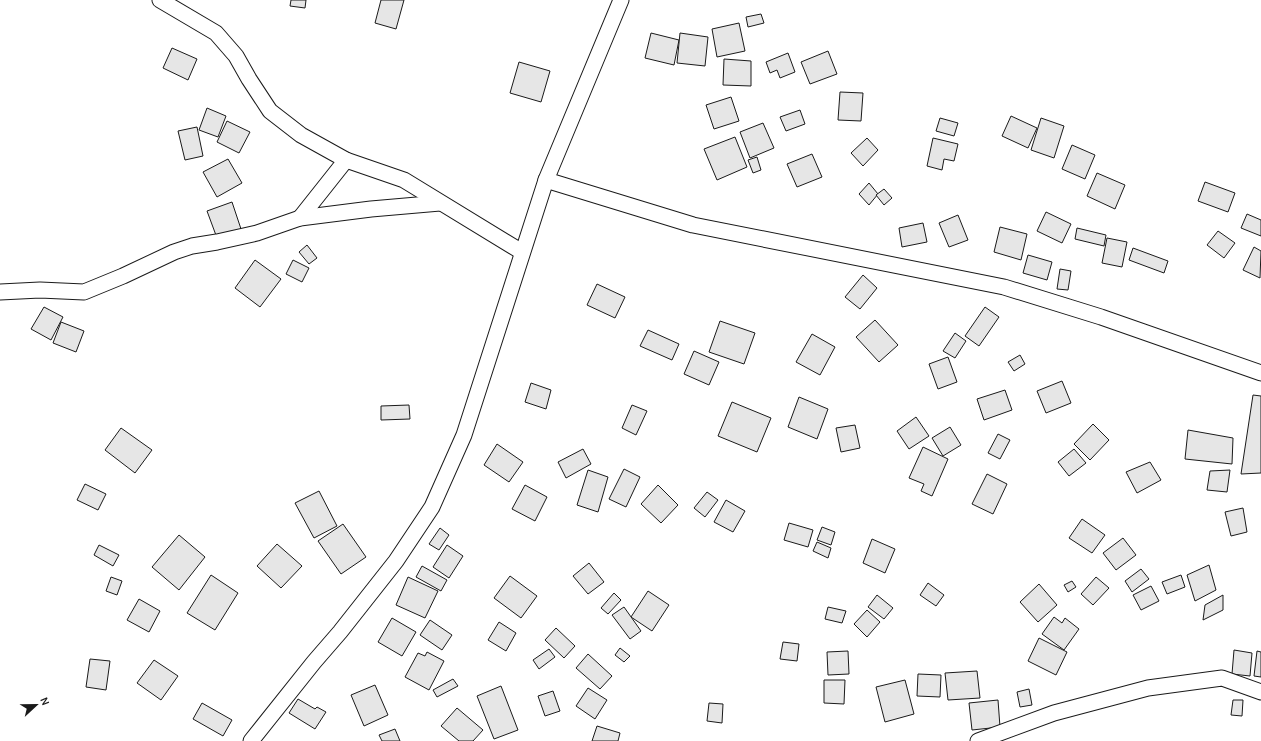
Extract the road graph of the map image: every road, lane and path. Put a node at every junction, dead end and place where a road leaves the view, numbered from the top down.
1 (160, 0) edge
2 (621, 0) edge
3 (346, 160) junction
4 (546, 180) junction
5 (440, 203) junction
6 (300, 218) junction
7 (522, 252) junction
8 (0, 292) edge
9 (1261, 373) edge
10 (1261, 692) edge
11 (251, 741) edge
12 (978, 741) edge

1 - 3 street
2 - 4 street
3 - 5 street
3 - 6 street
4 - 7 street
4 - 9 street
5 - 6 street
5 - 7 street
6 - 8 street
7 - 11 street
10 - 12 street

